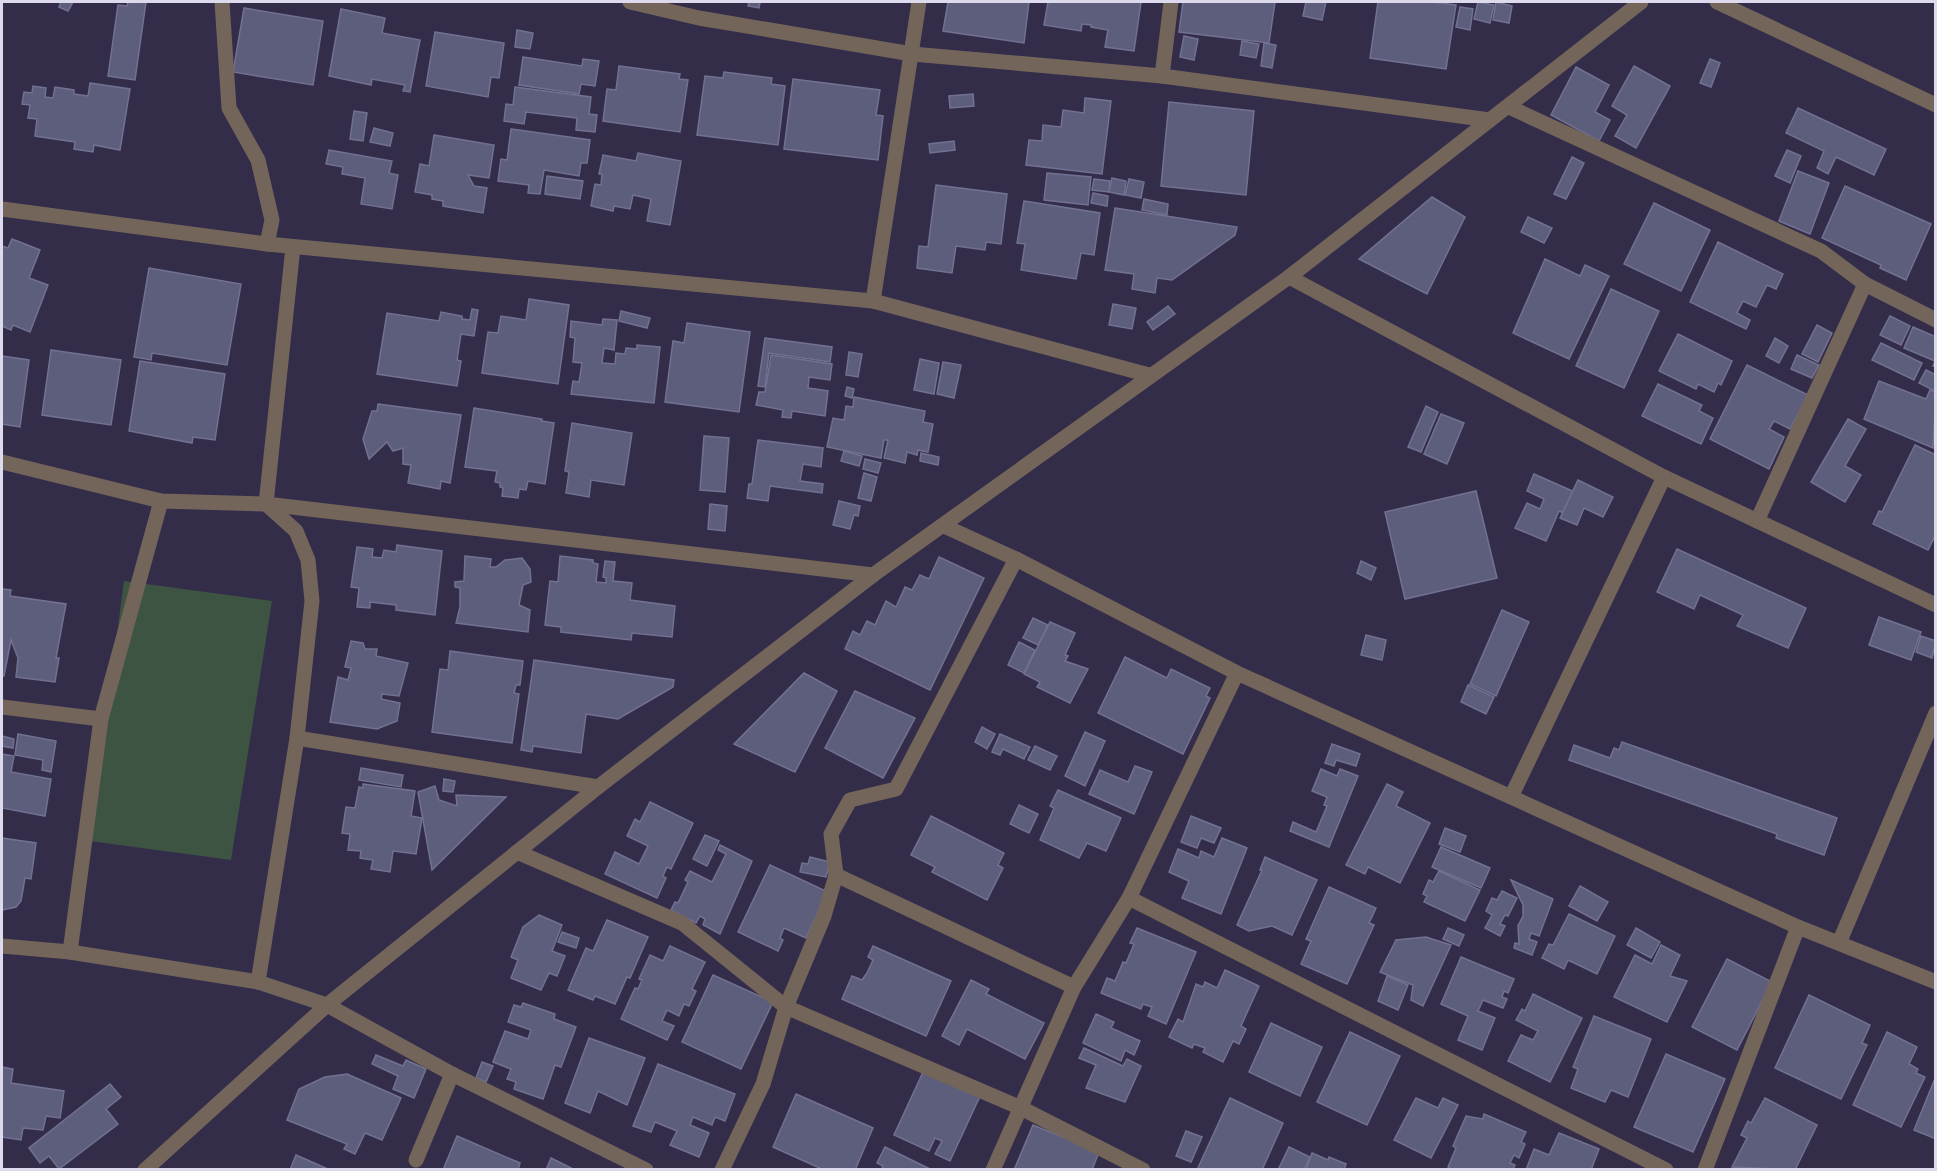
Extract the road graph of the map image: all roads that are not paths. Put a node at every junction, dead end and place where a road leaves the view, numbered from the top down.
1 (222, 2) edge
2 (630, 2) edge
3 (919, 2) edge
4 (1171, 2) edge
5 (1641, 2) edge
6 (1717, 2) edge
7 (912, 54) junction
8 (1162, 76) junction
9 (1935, 105) edge
10 (1509, 107) junction
11 (1490, 120) junction
12 (2, 209) edge
13 (267, 244) junction
14 (293, 247) junction
15 (1289, 277) junction
16 (1865, 284) junction
17 (873, 301) junction
18 (1935, 320) edge
19 (1149, 375) junction
20 (2, 462) edge
21 (1664, 477) junction
22 (161, 501) junction
23 (266, 504) junction
24 (1757, 520) junction
25 (944, 526) junction
26 (1016, 559) junction
27 (873, 575) junction
28 (1935, 605) edge
29 (1237, 673) junction
30 (2, 707) edge
31 (1935, 713) edge
32 (101, 719) junction
33 (297, 738) junction
34 (598, 787) junction
35 (1511, 797) junction
36 (517, 852) junction
37 (836, 875) junction
38 (1129, 898) junction
39 (1798, 927) junction
40 (1839, 943) junction
41 (2, 946) edge
42 (70, 952) junction
43 (258, 982) junction
44 (1935, 982) edge
45 (1074, 987) junction
46 (327, 1005) junction
47 (786, 1007) junction
48 (452, 1074) junction
49 (1019, 1107) junction
50 (416, 1160) dead end
51 (146, 1170) edge
52 (646, 1170) edge
53 (723, 1170) edge
54 (993, 1170) edge
55 (1143, 1170) edge
56 (1666, 1170) edge
57 (1705, 1170) edge

1 - 13 street
2 - 7 street
3 - 7 street
4 - 8 street
5 - 10 street
6 - 9 street
7 - 8 street
7 - 17 street
8 - 11 street
10 - 11 street
10 - 16 street
11 - 15 street
12 - 13 street
13 - 14 street
14 - 17 street
14 - 23 street
15 - 19 street
15 - 21 street
16 - 18 street
16 - 24 street
17 - 19 street
19 - 25 street
20 - 22 street
21 - 24 street
21 - 35 street
22 - 23 street
22 - 32 street
23 - 27 street
23 - 33 street
24 - 28 street
25 - 26 street
25 - 27 street
26 - 29 street
26 - 37 street
27 - 34 street
29 - 35 street
29 - 38 street
30 - 32 street
31 - 40 street
32 - 42 street
33 - 34 street
33 - 43 street
34 - 36 street
35 - 39 street
36 - 46 street
36 - 47 street
37 - 45 street
37 - 47 street
38 - 45 street
38 - 56 street
39 - 40 street
39 - 57 street
40 - 44 street
41 - 42 street
42 - 43 street
43 - 46 street
45 - 49 street
46 - 48 street
46 - 51 street
47 - 49 street
47 - 53 street
48 - 50 street
48 - 52 street
49 - 54 street
49 - 55 street

